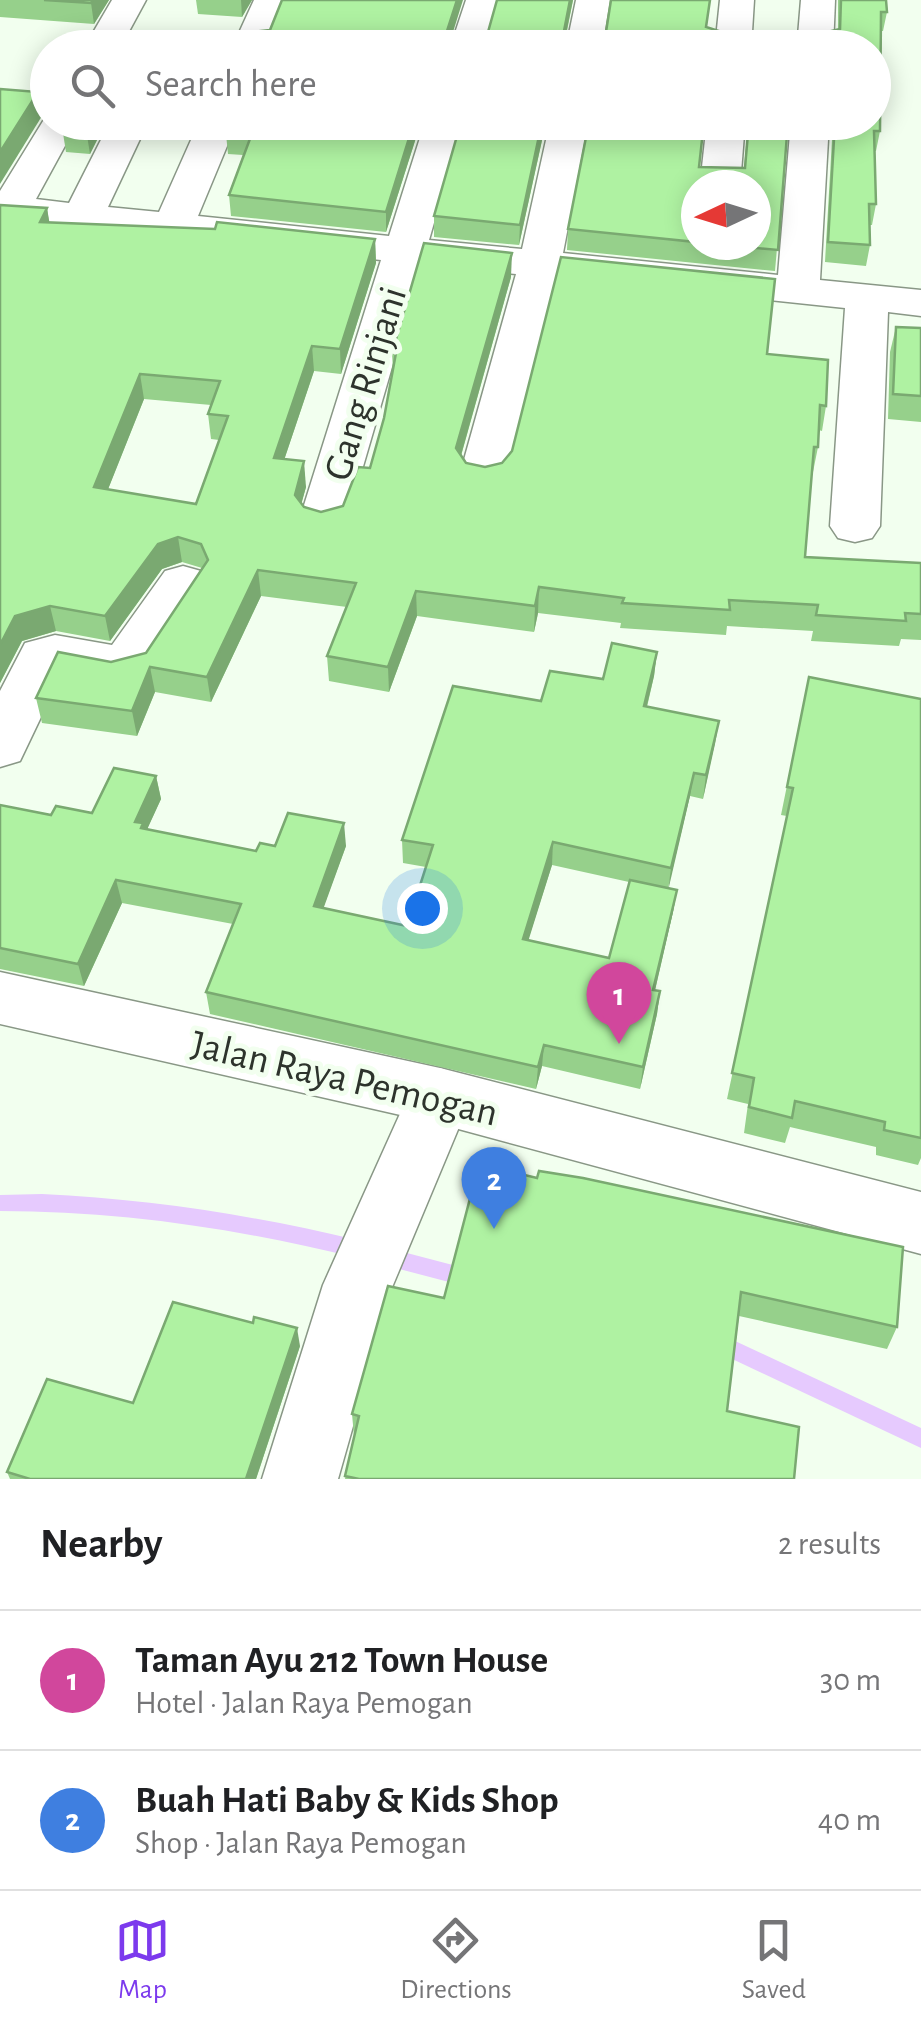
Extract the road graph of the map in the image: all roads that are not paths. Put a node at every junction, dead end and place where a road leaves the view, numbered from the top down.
1 (129, 0) edge
2 (270, 0) edge
3 (483, 0) edge
4 (593, 0) edge
5 (737, 0) edge
6 (818, 0) edge
7 (112, 30) edge
8 (258, 30) edge
9 (474, 30) edge
10 (587, 30) edge
11 (734, 30) edge
12 (816, 30) edge
13 (48, 140) edge
14 (120, 140) edge
15 (210, 140) edge
16 (438, 140) edge
17 (564, 140) edge
18 (724, 140) edge
19 (809, 140) edge
20 (721, 170) edge
21 (5, 209) edge
22 (83, 216) junction
23 (174, 224) junction
24 (404, 248) junction
25 (540, 262) junction
26 (713, 263) edge
27 (798, 290) junction
28 (867, 297) junction
29 (921, 303) edge
30 (484, 474) edge
31 (324, 518) edge
32 (855, 526) dead end
33 (183, 583) dead end
34 (0, 746) edge
35 (0, 998) edge
36 (440, 1096) junction
37 (921, 1223) edge
38 (300, 1479) edge

1 - 7 street
2 - 8 street
3 - 9 street
4 - 10 street
5 - 11 street
6 - 12 street
13 - 21 street
14 - 22 street
15 - 23 street
16 - 24 street, Gang Rinjani
17 - 25 street
18 - 20 street
19 - 27 street
21 - 22 street
22 - 23 street
23 - 24 street
24 - 25 street
24 - 31 street, Gang Rinjani
25 - 26 street
25 - 30 street
26 - 27 street
27 - 28 street
28 - 29 street
28 - 32 street
33 - 34 street
35 - 36 street, Jalan Raya Pemogan
36 - 37 street, Jalan Raya Pemogan
36 - 38 street

